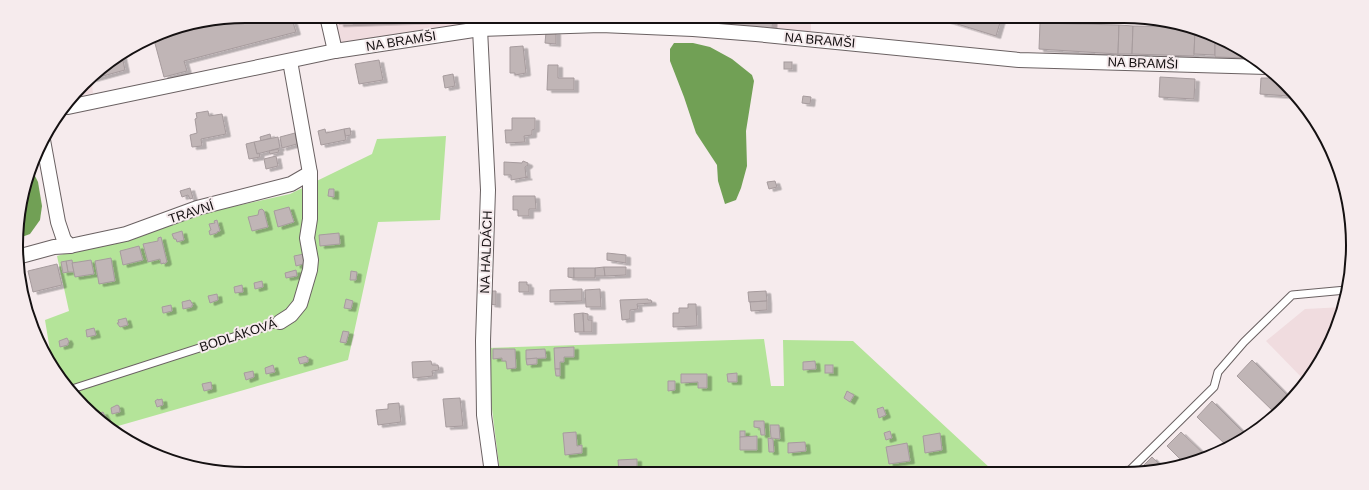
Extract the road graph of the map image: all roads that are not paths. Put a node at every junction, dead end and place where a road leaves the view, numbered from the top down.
1 (329, 23) edge
2 (480, 30) junction
3 (335, 51) junction
4 (290, 61) junction
5 (1256, 67) edge
6 (72, 106) edge
7 (45, 150) edge
8 (310, 173) junction
9 (70, 246) junction
10 (23, 255) edge
11 (1341, 291) edge
12 (280, 322) joint
13 (75, 388) edge
14 (491, 467) edge
15 (1133, 467) edge

1 - 3 street
2 - 3 street, NA BRAMŠI
2 - 5 street, NA BRAMŠI
2 - 14 street, NA HALDÁCH
3 - 4 street, NA BRAMŠI
4 - 6 street, NA BRAMŠI
4 - 8 street, BODLÁKOVÁ
7 - 9 street
8 - 9 street, TRAVNÍ
8 - 12 street, BODLÁKOVÁ
9 - 10 street, TRAVNÍ
11 - 15 lane
12 - 13 lane, BODLÁKOVÁ

